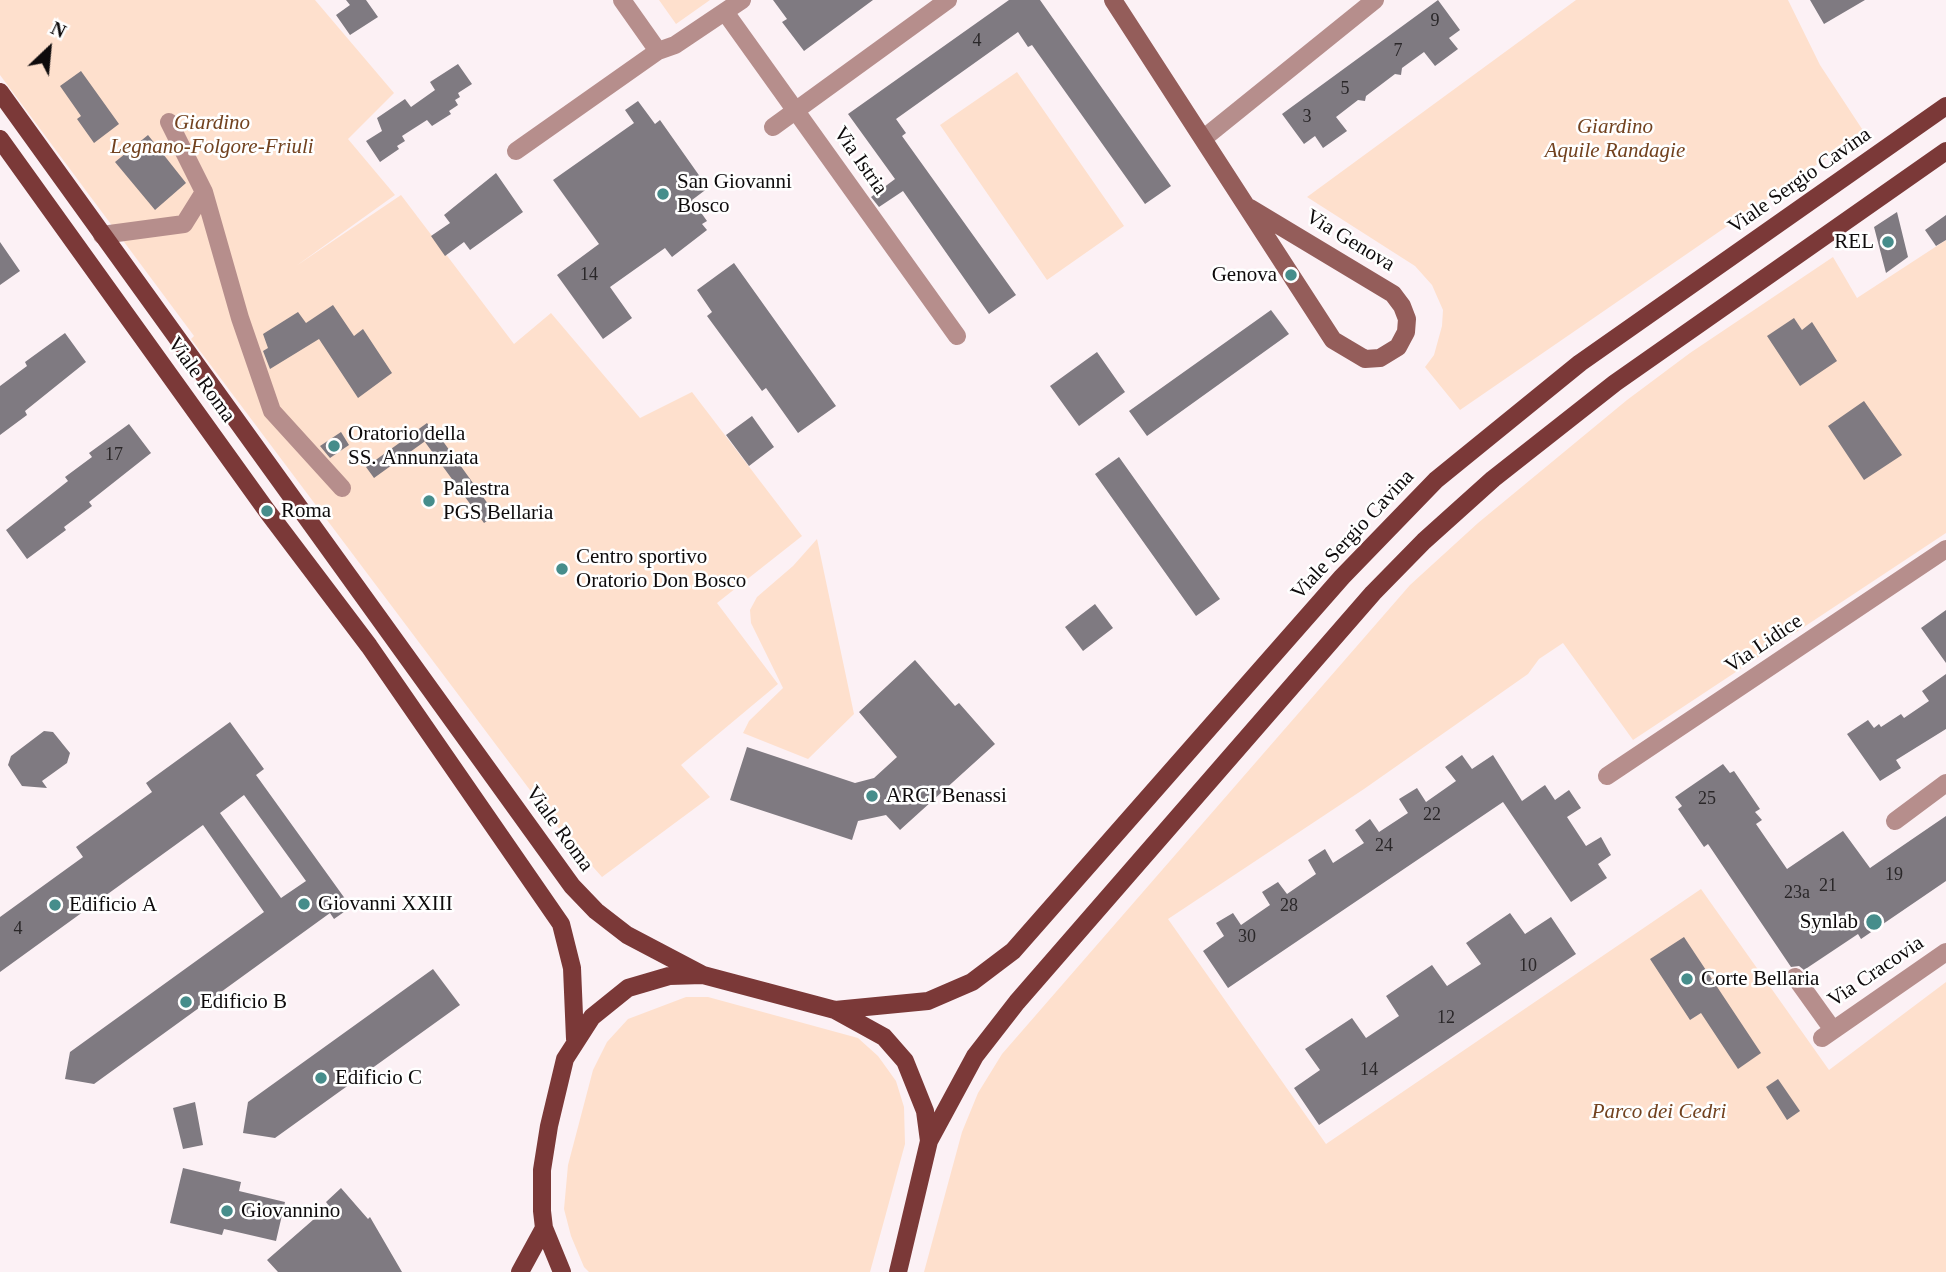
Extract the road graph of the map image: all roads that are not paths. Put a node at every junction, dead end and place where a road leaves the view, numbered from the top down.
1 (622, 0) edge
2 (742, 0) edge
3 (948, 0) edge
4 (1113, 0) edge
5 (1375, 0) edge
6 (725, 12) junction
7 (658, 51) junction
8 (0, 92) edge
9 (1946, 106) edge
10 (796, 110) junction
11 (169, 122) dead end
12 (773, 127) dead end
13 (1204, 138) junction
14 (0, 139) edge
15 (516, 151) dead end
16 (1946, 151) edge
17 (204, 192) junction
18 (1251, 208) junction
19 (102, 235) junction
20 (957, 336) dead end
21 (342, 488) dead end
22 (1946, 549) edge
23 (391, 634) junction
24 (369, 646) junction
25 (1607, 776) dead end
26 (1946, 783) edge
27 (1895, 821) dead end
28 (1946, 952) edge
29 (703, 975) junction
30 (1795, 977) dead end
31 (835, 1010) junction
32 (575, 1039) junction
33 (929, 1141) junction
34 (544, 1228) junction
35 (900, 1270) edge
36 (520, 1272) edge
37 (562, 1272) edge

1 - 7 street
2 - 6 street
3 - 10 street
4 - 13 street, Via Genova
5 - 13 street
6 - 7 street
6 - 10 street, Via Istria
7 - 15 street
8 - 19 main road, Viale Roma
9 - 31 main road, Viale Sergio Cavina
10 - 12 street
10 - 20 street, Via Istria
11 - 17 street, Viale Roma
13 - 18 street, Via Genova
14 - 24 main road, Viale Roma
16 - 33 main road
17 - 19 street
17 - 21 street, Viale Roma
18 - 18 street, Via Genova
19 - 23 main road, Viale Roma
22 - 25 street, Via Lidice
23 - 24 street
23 - 29 main road, Viale Roma
24 - 32 main road, Viale Roma
26 - 27 street
28 - 30 street, Via Cracovia
29 - 31 main road
29 - 32 main road
31 - 33 main road
32 - 34 main road
33 - 35 main road
34 - 36 main road
34 - 37 main road

